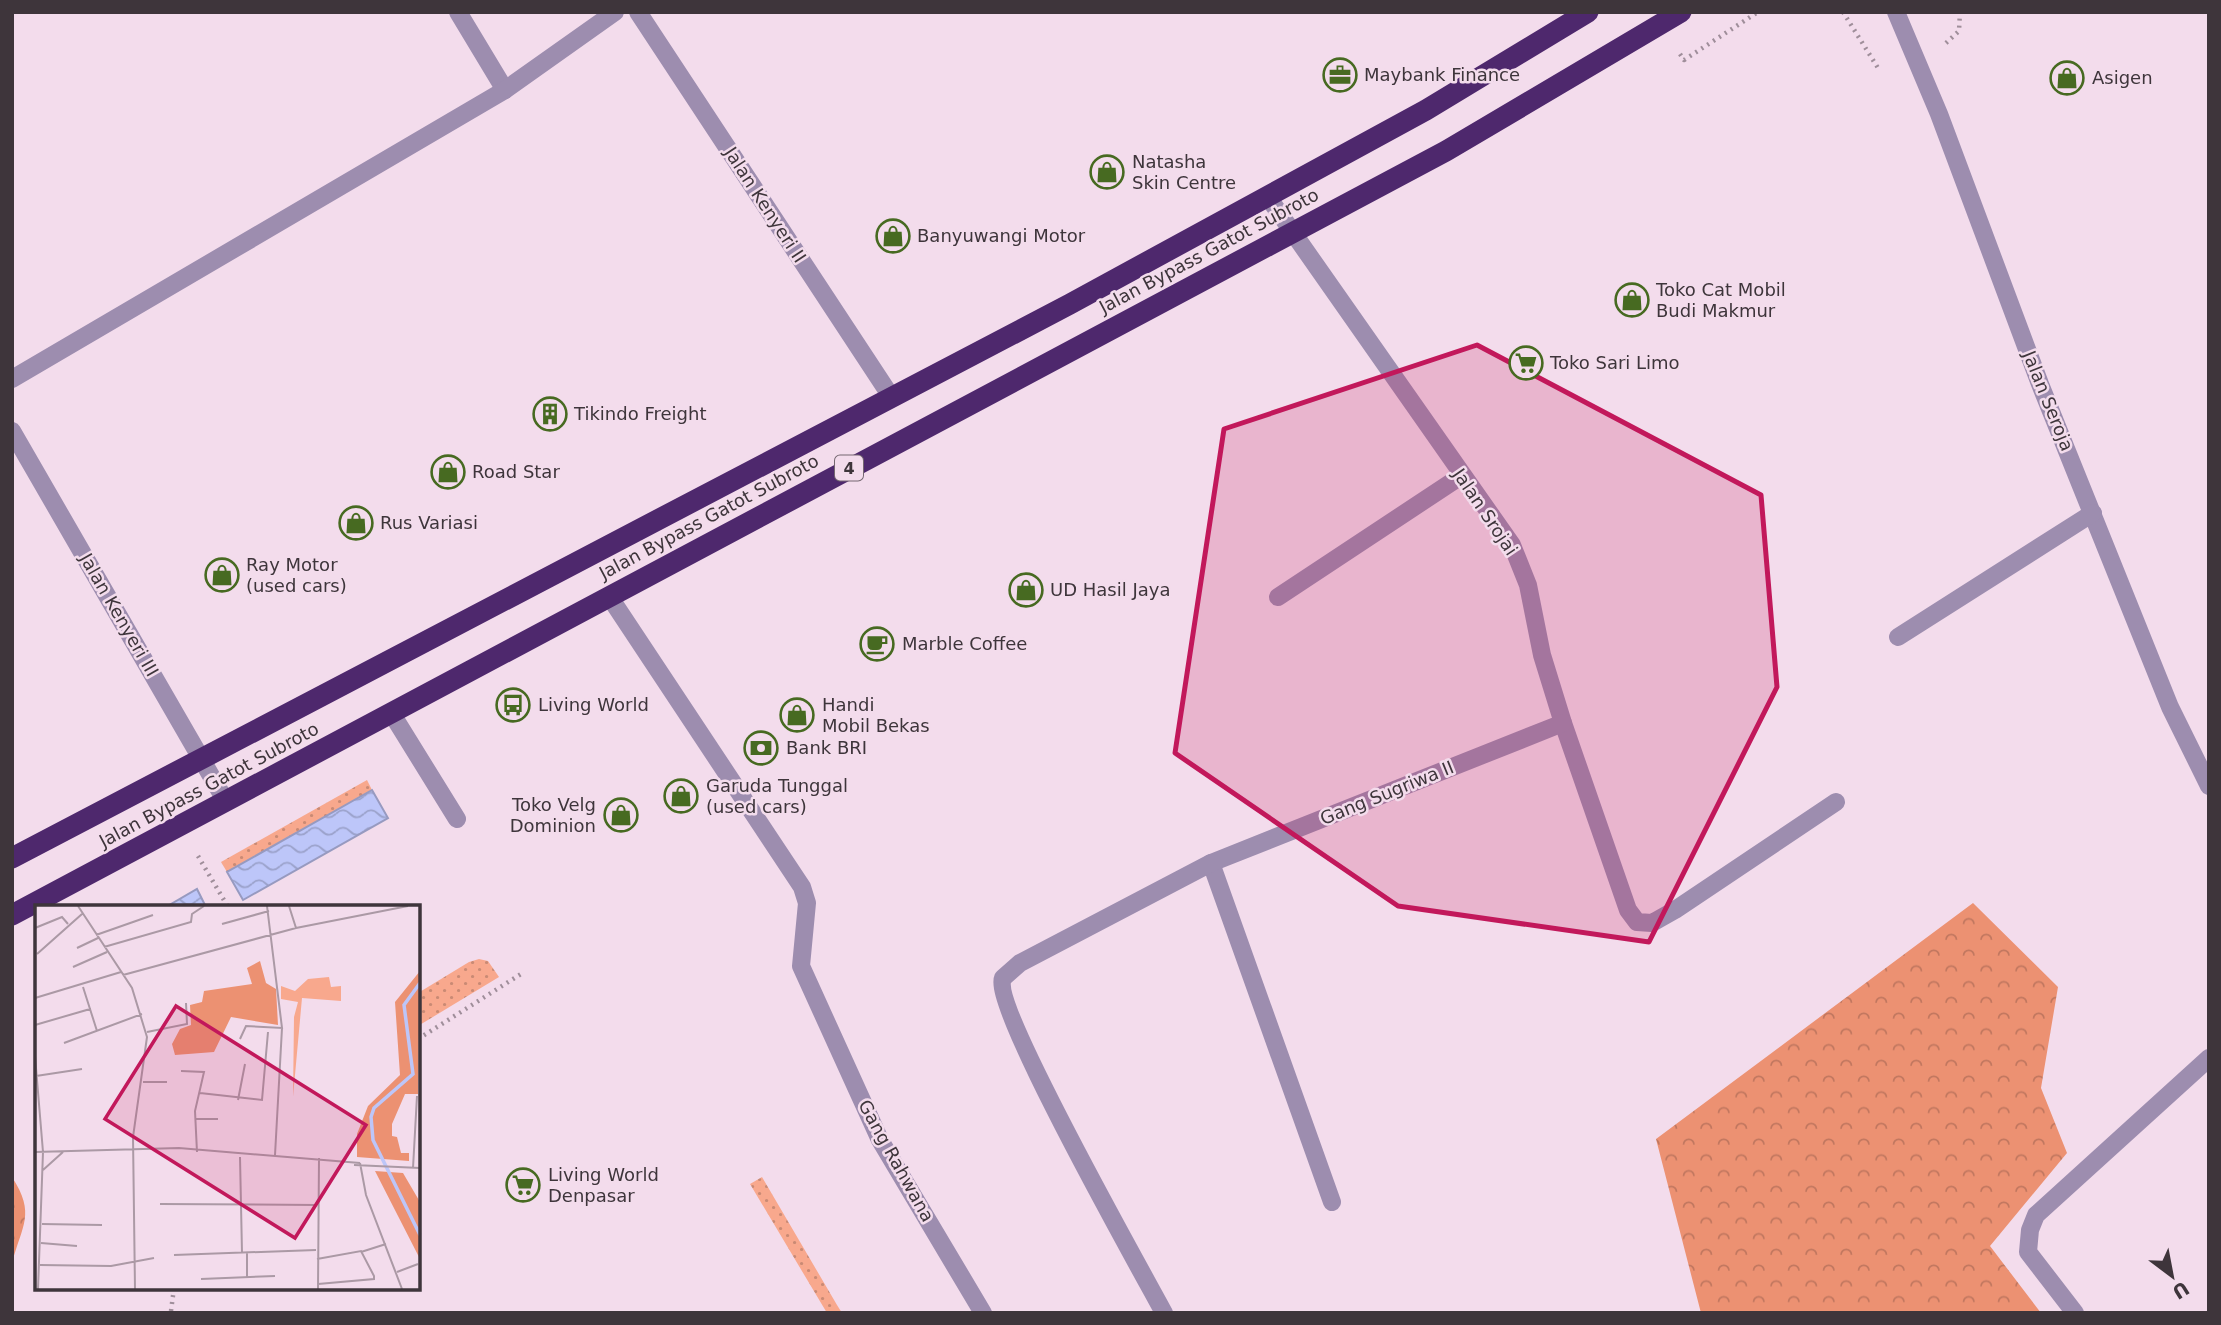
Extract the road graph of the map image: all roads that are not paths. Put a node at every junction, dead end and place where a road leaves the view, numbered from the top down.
1 (458, 12) edge
2 (615, 12) edge
3 (638, 12) edge
4 (1588, 12) edge
5 (1681, 12) edge
6 (1896, 12) edge
7 (505, 90) junction
8 (1268, 197) junction
9 (1293, 232) junction
10 (12, 379) edge
11 (892, 398) junction
12 (12, 431) edge
13 (1461, 476) junction
14 (2093, 513) junction
15 (609, 596) junction
16 (1278, 597) dead end
17 (1898, 638) dead end
18 (392, 714) junction
19 (1563, 723) junction
20 (202, 760) junction
21 (2209, 786) edge
22 (225, 800) junction
23 (1836, 802) dead end
24 (457, 819) dead end
25 (12, 858) edge
26 (1211, 863) junction
27 (12, 915) edge
28 (2209, 1058) edge
29 (1332, 1202) dead end
30 (983, 1313) edge
31 (1164, 1313) edge
32 (2075, 1313) edge

1 - 7 street
2 - 7 street
3 - 11 street, Jalan Kenyeri II
4 - 8 highway, Jalan Bypass Gatot Subroto / 4
5 - 9 highway, Jalan Bypass Gatot Subroto / 4
6 - 14 street, Jalan Seroja
7 - 10 street
8 - 9 street, Jalan Srojai
8 - 11 highway, Jalan Bypass Gatot Subroto / 4
9 - 13 street, Jalan Srojai
9 - 15 highway, Jalan Bypass Gatot Subroto / 4
11 - 20 highway, Jalan Bypass Gatot Subroto / 4
12 - 20 street, Jalan Kenyeri III
13 - 16 street
13 - 19 street, Jalan Srojai
14 - 17 street
14 - 21 street, Jalan Seroja
15 - 18 highway, Jalan Bypass Gatot Subroto / 4
15 - 30 street, Gang Rahwana
18 - 22 highway, Jalan Bypass Gatot Subroto / 4
18 - 24 street
19 - 23 street, Jalan Srojai
19 - 26 street, Gang Sugriwa II
20 - 22 street, Jalan Kenyeri III
20 - 25 highway, Jalan Bypass Gatot Subroto / 4
22 - 27 highway, Jalan Bypass Gatot Subroto / 4
26 - 29 street
26 - 31 street, Gang Sugriwa II
28 - 32 street

